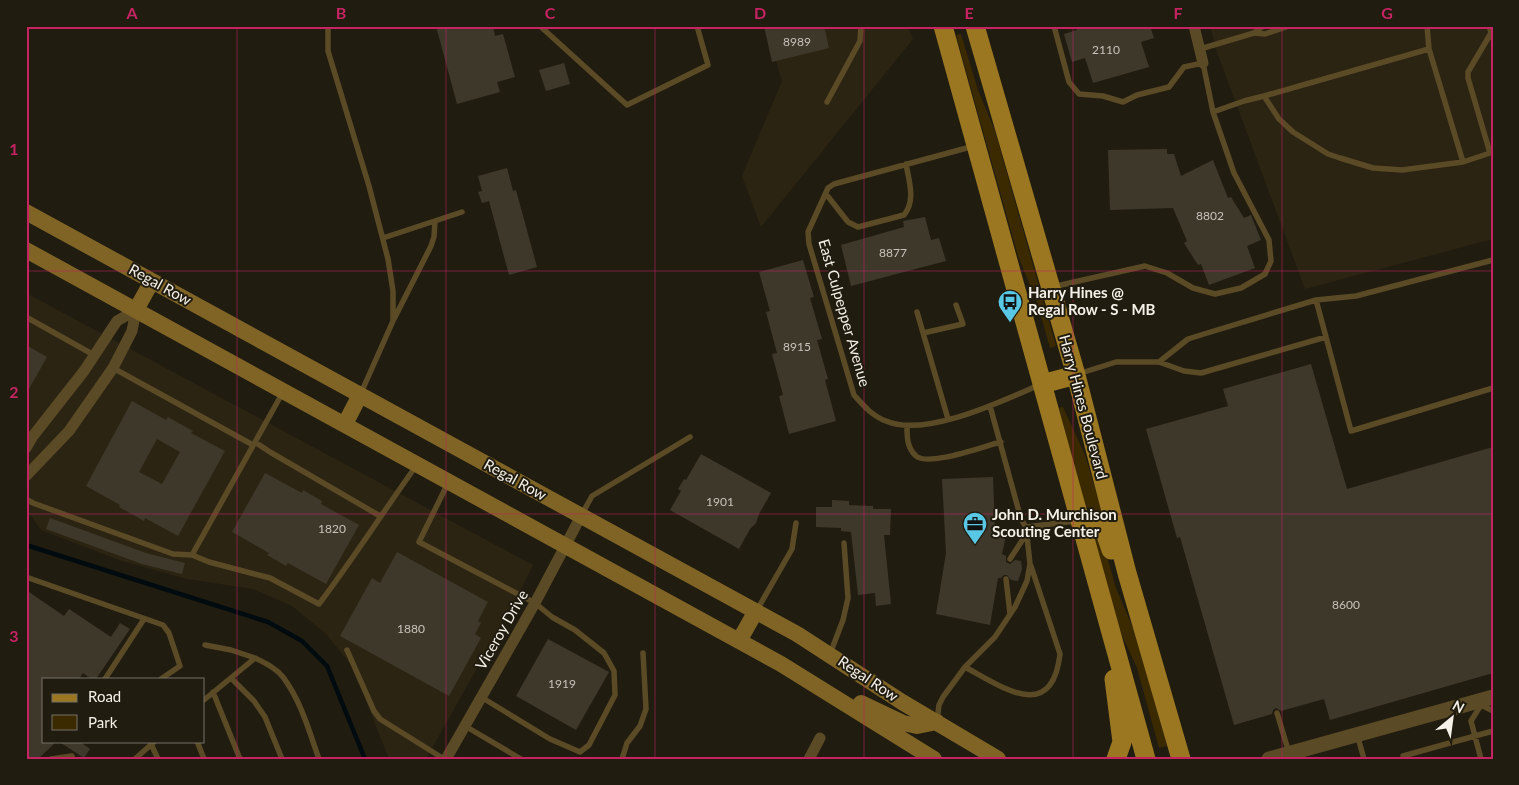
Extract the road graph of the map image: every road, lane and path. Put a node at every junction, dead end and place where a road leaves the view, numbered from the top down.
1 (328, 26) edge
2 (540, 26) edge
3 (697, 26) edge
4 (861, 26) edge
5 (943, 26) edge
6 (975, 26) edge
7 (1054, 26) edge
8 (1194, 26) edge
9 (1263, 26) edge
10 (1289, 26) edge
11 (1427, 26) edge
12 (1489, 26) edge
13 (1254, 33) junction
14 (1492, 36) edge
15 (1200, 49) junction
16 (1429, 49) junction
17 (1203, 63) junction
18 (1264, 96) junction
19 (827, 102) dead end
20 (1213, 112) junction
21 (976, 146) junction
22 (1491, 152) edge
23 (1463, 162) junction
24 (906, 164) junction
25 (826, 194) junction
26 (26, 212) edge
27 (462, 212) dead end
28 (435, 221) junction
29 (382, 238) junction
30 (26, 250) edge
31 (1493, 260) edge
32 (152, 281) junction
33 (1051, 287) junction
34 (1316, 300) junction
35 (956, 305) dead end
36 (136, 310) junction
37 (916, 312) dead end
38 (26, 317) edge
39 (393, 321) junction
40 (923, 333) junction
41 (1326, 337) junction
42 (94, 356) junction
43 (1159, 362) junction
44 (112, 368) junction
45 (1076, 375) junction
46 (1042, 384) junction
47 (1493, 388) edge
48 (283, 391) junction
49 (360, 395) junction
50 (990, 406) junction
51 (948, 419) junction
52 (345, 424) junction
53 (907, 426) junction
54 (690, 437) dead end
55 (1000, 442) junction
56 (254, 443) junction
57 (26, 448) edge
58 (417, 464) junction
59 (26, 476) edge
60 (449, 482) junction
61 (26, 499) edge
62 (380, 516) junction
63 (581, 516) junction
64 (1080, 521) junction
65 (796, 523) dead end
66 (1027, 530) junction
67 (844, 543) dead end
68 (565, 546) junction
69 (192, 555) junction
70 (1010, 559) dead end
71 (1030, 564) junction
72 (1126, 573) junction
73 (26, 577) edge
74 (1006, 579) dead end
75 (535, 603) junction
76 (756, 612) junction
77 (1010, 614) junction
78 (144, 619) junction
79 (1112, 638) junction
80 (739, 641) junction
81 (205, 645) dead end
82 (347, 650) dead end
83 (643, 653) dead end
84 (830, 654) junction
85 (255, 658) junction
86 (965, 667) junction
87 (105, 678) edge
88 (162, 678) edge
89 (231, 678) junction
90 (214, 692) junction
91 (481, 697) junction
92 (205, 699) edge
93 (1484, 701) edge
94 (841, 702) junction
95 (1493, 711) edge
96 (1277, 713) dead end
97 (937, 722) junction
98 (465, 726) junction
99 (1493, 731) edge
100 (1357, 734) junction
101 (1476, 736) junction
102 (820, 738) dead end
103 (197, 742) edge
104 (153, 743) edge
105 (511, 753) junction
106 (1288, 753) junction
107 (924, 756) edge
108 (1403, 756) dead end
109 (51, 759) edge
110 (73, 759) edge
111 (135, 759) edge
112 (158, 759) edge
113 (204, 759) edge
114 (240, 759) edge
115 (282, 759) edge
116 (319, 759) edge
117 (445, 759) edge
118 (507, 759) edge
119 (521, 759) edge
120 (622, 759) edge
121 (809, 759) edge
122 (998, 759) edge
123 (1116, 759) edge
124 (1146, 759) edge
125 (1181, 759) edge
126 (1269, 759) edge
127 (1364, 759) edge
128 (1482, 759) edge

1 - 29 lane
2 - 3 lane
4 - 19 lane
5 - 21 main road
6 - 33 main road, Harry Hines Boulevard
7 - 17 lane
8 - 15 street
9 - 13 lane
10 - 13 lane
11 - 16 lane
12 - 14 lane
13 - 15 lane
14 - 22 lane
15 - 17 street
16 - 18 lane
16 - 23 lane
17 - 20 lane
18 - 20 lane
18 - 23 lane
20 - 33 lane
21 - 24 lane
21 - 46 main road
22 - 23 lane
24 - 25 lane
24 - 25 lane
25 - 53 lane, East Culpepper Avenue
26 - 32 main road, Regal Row
27 - 28 lane
28 - 29 lane
28 - 39 lane
29 - 39 lane
30 - 36 main road
31 - 34 lane
32 - 36 main road
32 - 49 main road, Regal Row
33 - 45 main road, Harry Hines Boulevard
34 - 41 lane
34 - 43 lane
35 - 40 lane
36 - 42 street
36 - 44 street
36 - 48 main road
37 - 40 lane
38 - 42 lane
39 - 49 lane
40 - 51 lane
41 - 43 lane
41 - 47 lane
42 - 57 street
43 - 45 lane
44 - 56 lane
44 - 59 street
45 - 46 main road
45 - 72 main road, Harry Hines Boulevard
46 - 50 lane, East Culpepper Avenue
46 - 64 main road
48 - 52 main road
48 - 56 lane
49 - 52 main road
49 - 63 main road, Regal Row
50 - 51 lane, East Culpepper Avenue
50 - 55 lane
51 - 53 lane, East Culpepper Avenue
52 - 58 main road
53 - 55 lane
54 - 63 lane
55 - 66 lane
56 - 62 lane
56 - 69 lane
58 - 60 main road
58 - 62 lane
60 - 68 main road
60 - 75 lane
61 - 69 lane
62 - 69 lane
63 - 68 street, Viceroy Drive
63 - 76 main road, Regal Row
64 - 66 lane
64 - 72 main road
64 - 79 main road
65 - 76 lane
66 - 70 lane
66 - 71 lane
67 - 84 lane
68 - 75 street, Viceroy Drive
68 - 80 main road
71 - 77 lane
71 - 86 lane
72 - 125 main road, Harry Hines Boulevard
73 - 78 lane
74 - 77 lane
75 - 91 street, Viceroy Drive
75 - 91 lane
76 - 80 main road
76 - 84 main road, Regal Row
77 - 86 lane
78 - 87 lane
78 - 88 lane
79 - 123 main road
79 - 124 main road
80 - 94 main road
81 - 85 lane
82 - 117 lane
83 - 120 lane
84 - 97 main road, Regal Row
85 - 89 lane
85 - 116 lane
86 - 97 lane
89 - 90 lane
89 - 115 lane
90 - 92 lane
90 - 114 lane
91 - 98 street, Viceroy Drive
93 - 95 lane
93 - 100 street
93 - 101 lane
94 - 97 main road
94 - 107 main road
96 - 106 lane
97 - 122 main road, Regal Row
98 - 105 lane
98 - 117 street, Viceroy Drive
99 - 101 lane
100 - 106 street
100 - 127 lane
101 - 108 lane
101 - 128 lane
102 - 121 street
103 - 113 lane
104 - 111 lane
104 - 112 lane
105 - 118 lane
105 - 119 lane
106 - 126 street
109 - 110 lane

